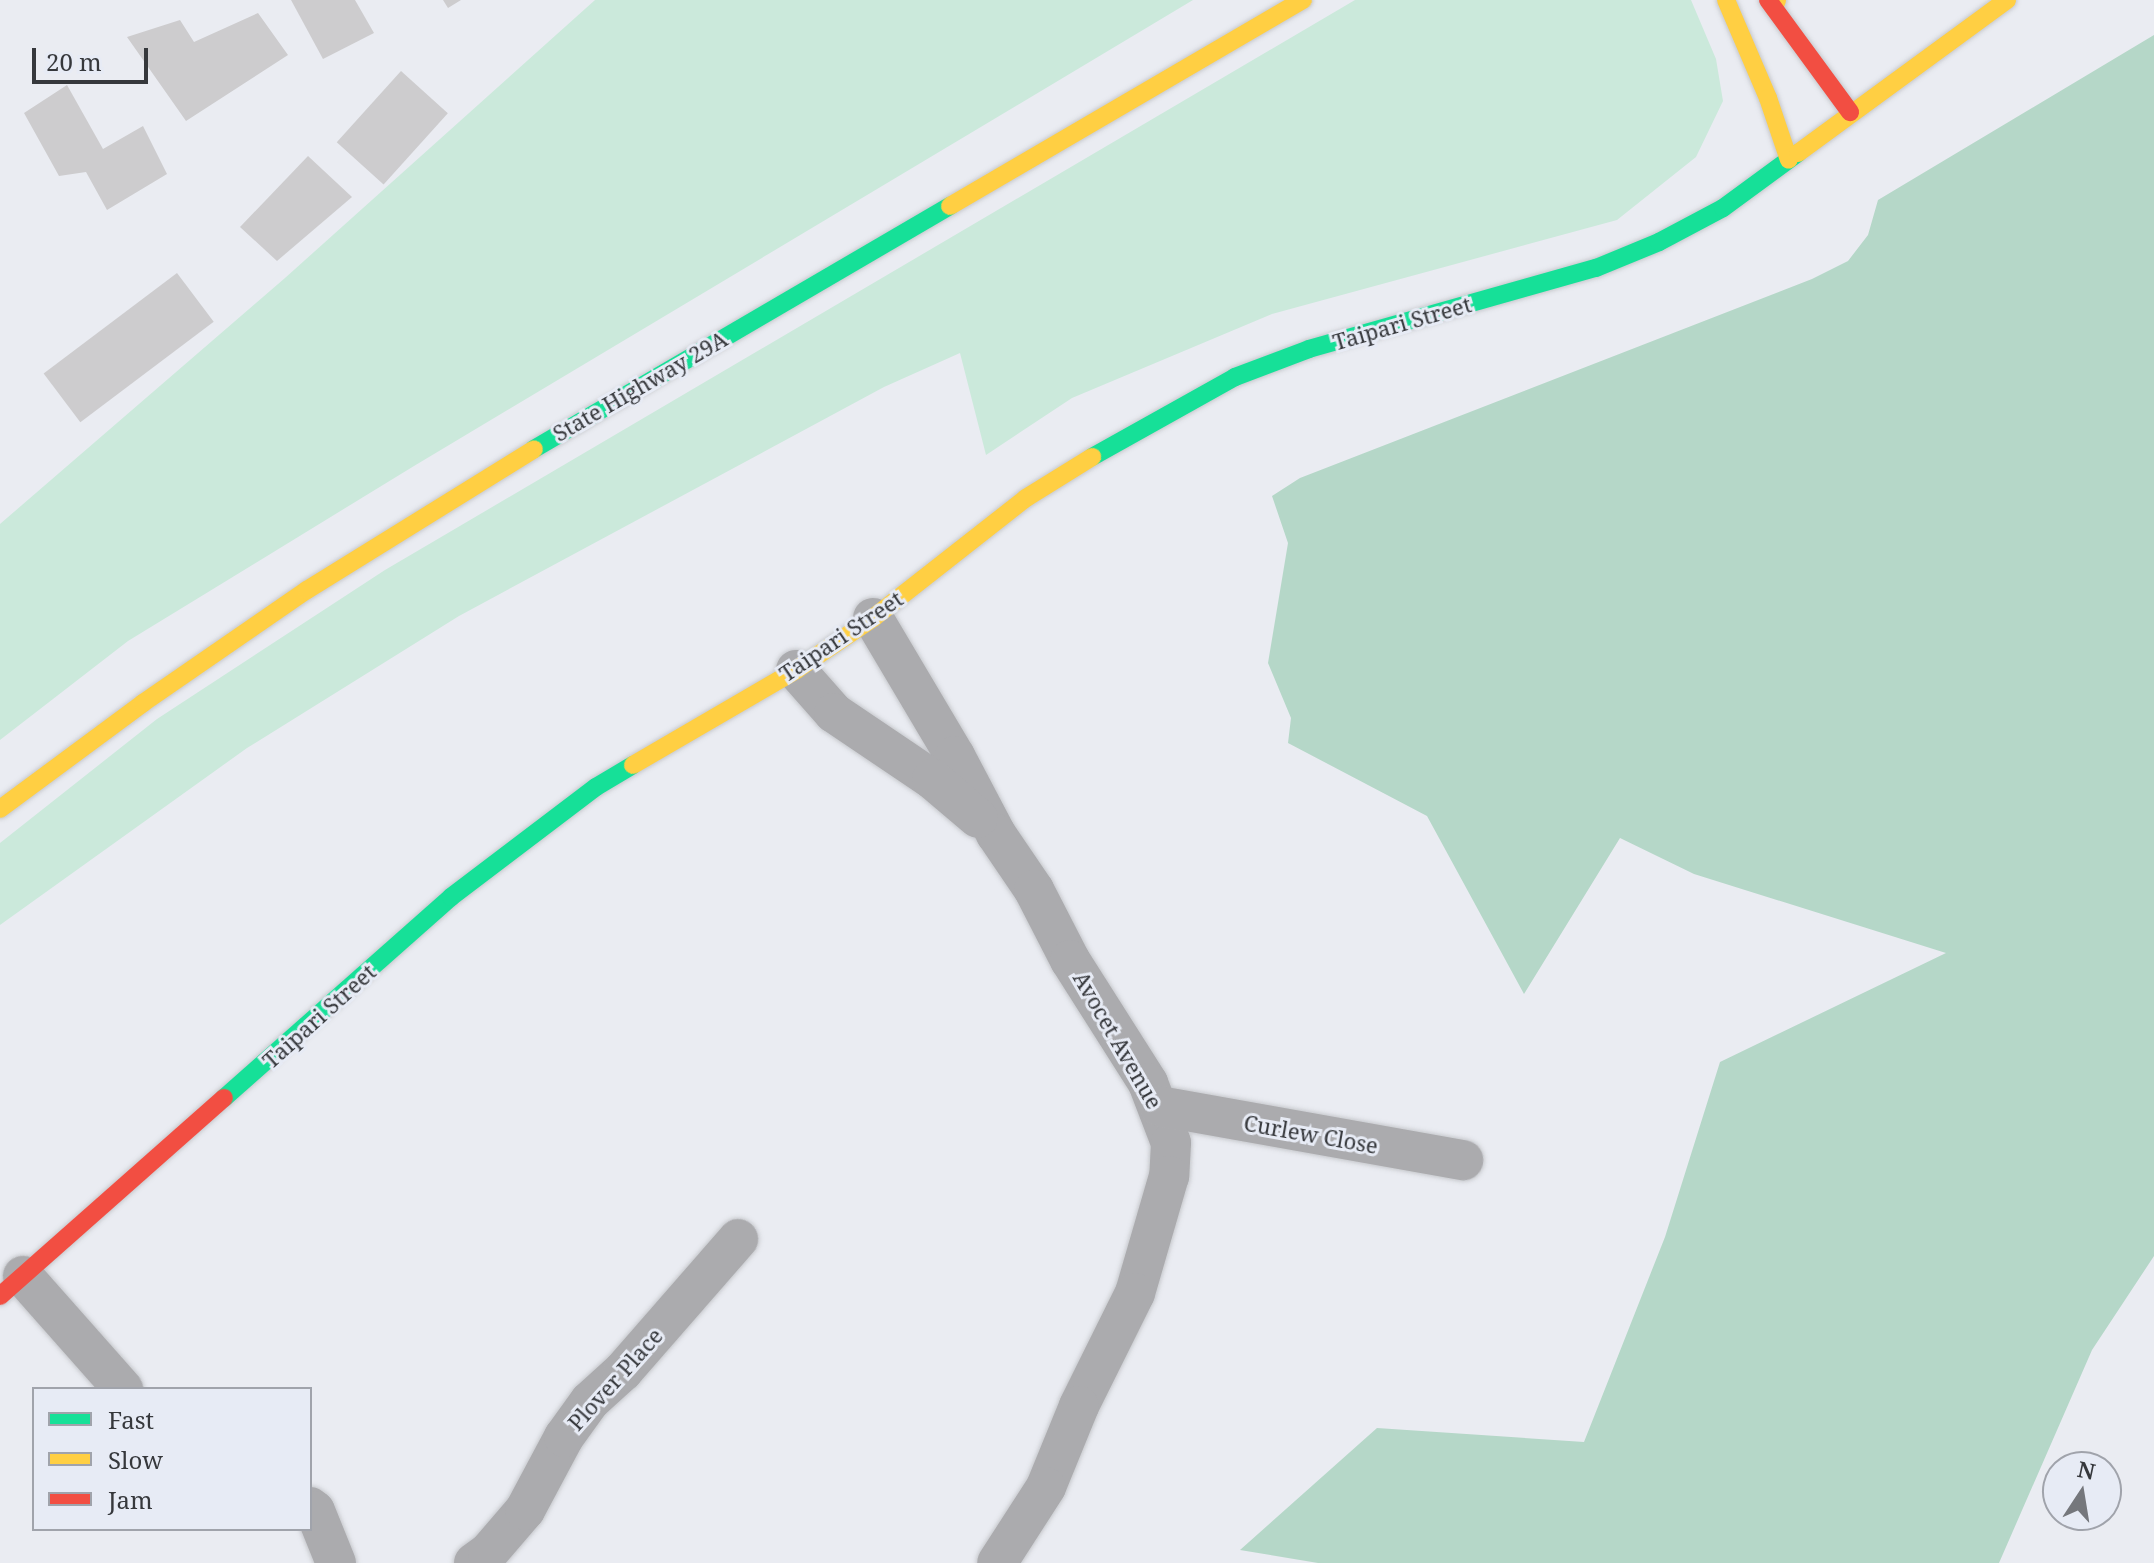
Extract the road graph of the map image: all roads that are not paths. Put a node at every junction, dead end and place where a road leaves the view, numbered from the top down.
1 (1303, 0) edge
2 (1726, 0) edge
3 (2007, 0) edge
4 (1773, 3) edge
5 (1850, 112) junction
6 (1789, 160) junction
7 (873, 618) junction
8 (796, 670) junction
9 (0, 809) edge
10 (996, 834) junction
11 (1159, 1106) junction
12 (1463, 1160) dead end
13 (738, 1239) dead end
14 (11, 1286) edge
15 (121, 1387) edge
16 (312, 1511) edge
17 (335, 1562) edge
18 (474, 1563) edge
19 (997, 1563) edge

1 - 9 main road, State Highway 29A
2 - 6 main road
3 - 5 main road, Taipari Street
4 - 5 main road
5 - 6 main road, Taipari Street
6 - 7 main road, Taipari Street
7 - 8 main road, Taipari Street
7 - 10 street, Avocet Avenue
8 - 10 street, Avocet Avenue
8 - 14 main road, Taipari Street
10 - 11 street, Avocet Avenue
11 - 12 street, Curlew Close
11 - 19 street, Avocet Avenue
13 - 18 street, Plover Place
14 - 15 street
16 - 17 street

